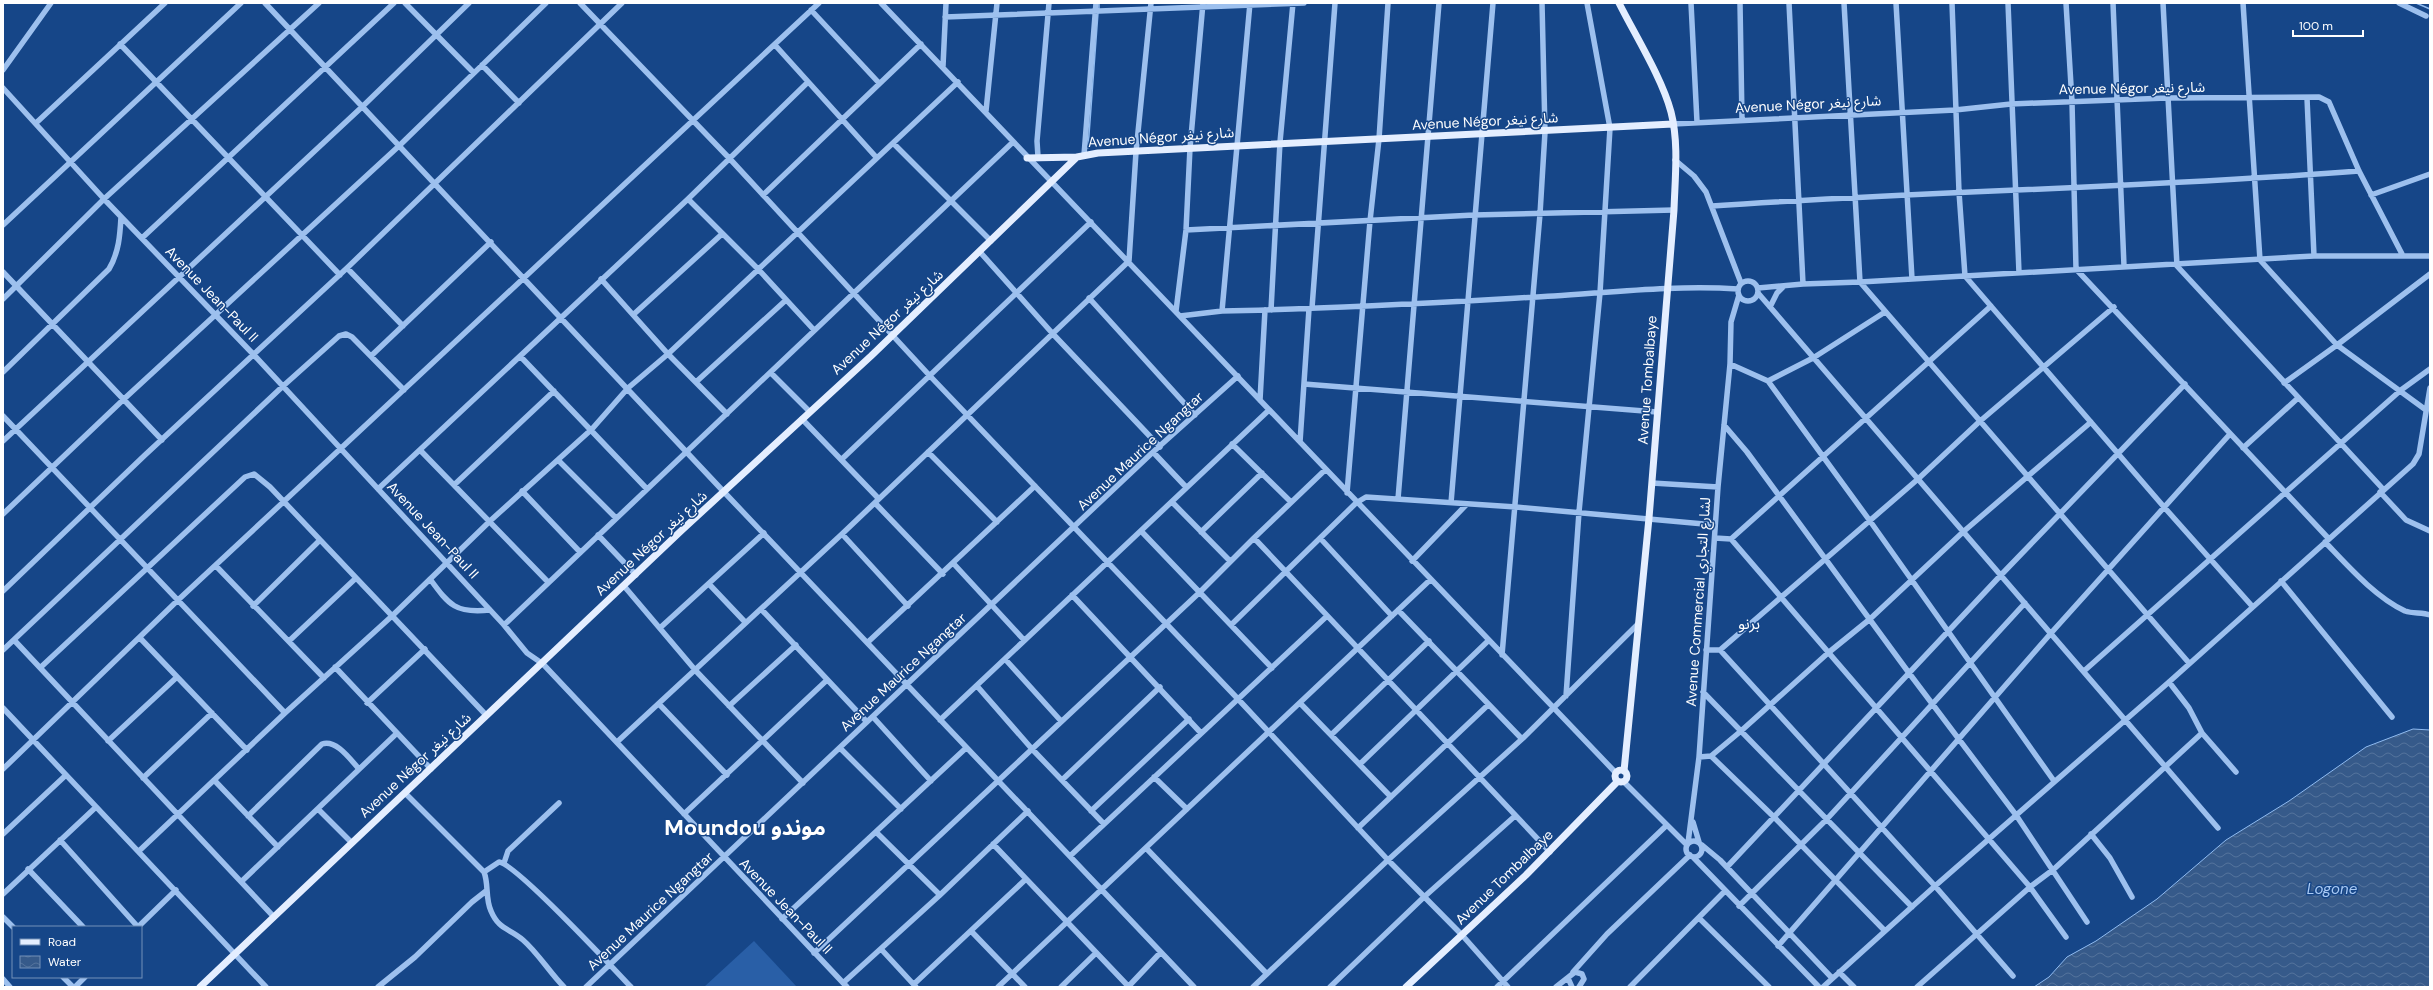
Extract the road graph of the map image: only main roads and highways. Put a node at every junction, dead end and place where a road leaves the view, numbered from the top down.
1 (1619, 3) edge
2 (1673, 124) junction
3 (1080, 156) junction
4 (1027, 158) road end
5 (1624, 771) junction
6 (1621, 782) junction
7 (200, 987) edge
8 (1406, 987) edge

1 - 2 main road, Avenue Tombalbaye
2 - 3 main road, Avenue Négor شارع نيغر
2 - 5 main road, Avenue Tombalbaye
3 - 4 main road
3 - 7 main road, Avenue Négor شارع نيغر
5 - 6 main road
5 - 6 main road
6 - 8 main road, Avenue Tombalbaye

